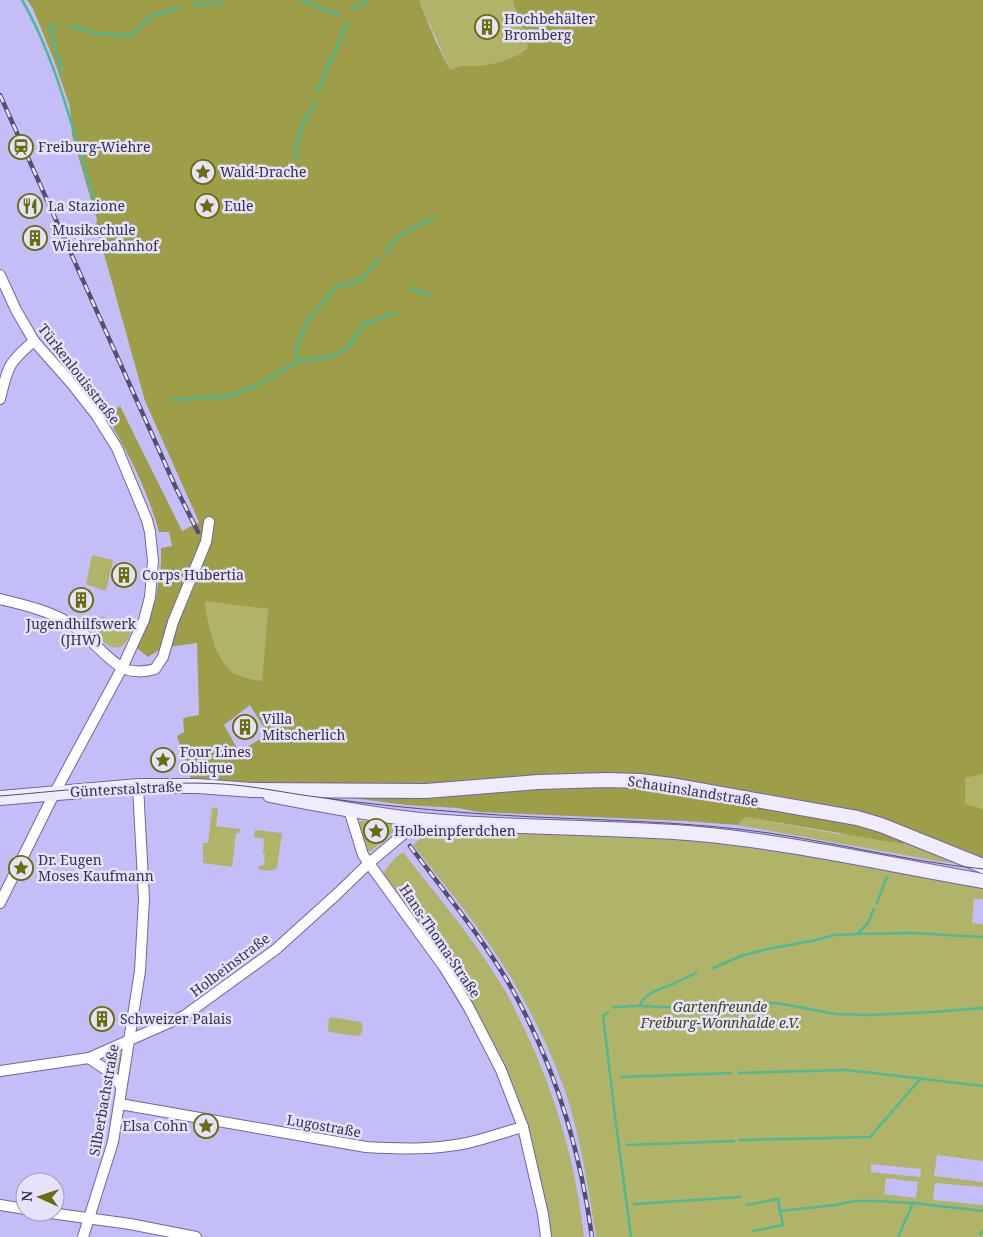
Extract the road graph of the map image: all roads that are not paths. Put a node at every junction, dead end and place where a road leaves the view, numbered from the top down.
1 (0, 274) edge
2 (34, 342) junction
3 (0, 399) edge
4 (209, 522) dead end
5 (0, 599) edge
6 (122, 668) junction
7 (138, 786) junction
8 (252, 790) junction
9 (304, 790) joint
10 (54, 794) junction
11 (0, 798) edge
12 (349, 810) junction
13 (420, 820) junction
14 (965, 859) junction
15 (368, 864) junction
16 (983, 866) edge
17 (951, 876) junction
18 (983, 881) edge
19 (0, 903) edge
20 (129, 1040) junction
21 (89, 1058) junction
22 (0, 1071) edge
23 (122, 1086) junction
24 (120, 1104) junction
25 (523, 1127) junction
26 (0, 1205) edge
27 (15, 1207) edge
28 (65, 1215) edge
29 (89, 1219) junction
30 (83, 1237) edge
31 (196, 1237) edge
32 (546, 1237) edge

1 - 2 street, Türkenlouisstraße
2 - 3 street
2 - 6 street, Türkenlouisstraße
4 - 6 street
5 - 6 street
6 - 10 street, Türkenlouisstraße
7 - 8 main road, Günterstalstraße
7 - 10 main road, Günterstalstraße
7 - 20 street, Silberbachstraße
8 - 9 main road, Günterstalstraße
8 - 12 main road, Günterstalstraße
9 - 14 main road, Schauinslandstraße
10 - 11 main road, Günterstalstraße
10 - 19 street, Türkenlouisstraße
12 - 13 main road, Günterstalstraße
12 - 15 street
13 - 15 street, Holbeinstraße
13 - 17 main road
14 - 16 main road, Schauinslandstraße
14 - 17 main road
15 - 20 street, Holbeinstraße
15 - 25 street, Hans-Thoma-Straße
17 - 18 main road
20 - 21 street, Holbeinstraße
20 - 23 street, Silberbachstraße
21 - 22 street, Holbeinstraße
21 - 23 street
23 - 24 street, Silberbachstraße
24 - 25 street, Lugostraße
24 - 29 street, Silberbachstraße
25 - 32 street, Hans-Thoma-Straße
26 - 27 street
28 - 29 street
29 - 30 street, Silberbachstraße
29 - 31 street

